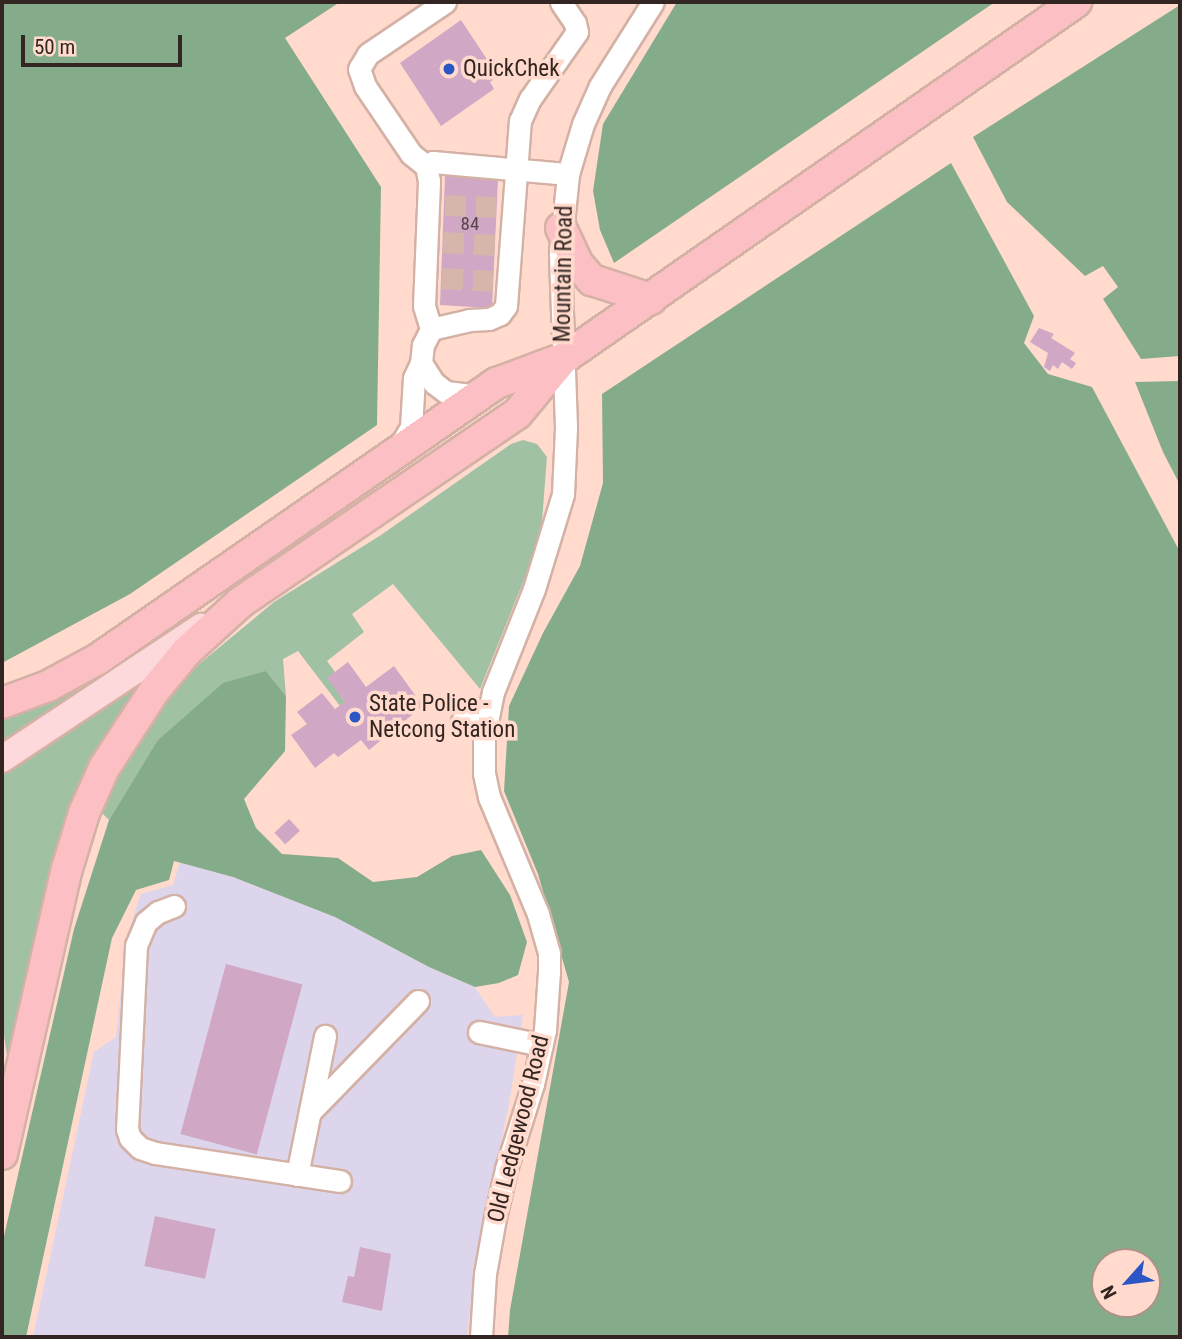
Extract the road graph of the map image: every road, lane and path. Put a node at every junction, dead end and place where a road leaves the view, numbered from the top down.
1 (444, 2) edge
2 (561, 2) edge
3 (653, 2) edge
4 (1076, 2) edge
5 (426, 166) junction
6 (515, 168) junction
7 (569, 174) junction
8 (561, 228) junction
9 (651, 299) junction
10 (431, 329) junction
11 (564, 358) junction
12 (421, 363) junction
13 (477, 396) junction
14 (391, 457) junction
15 (241, 602) junction
16 (2, 703) edge
17 (462, 721) dead end
18 (486, 726) junction
19 (2, 759) edge
20 (174, 906) dead end
21 (418, 1001) dead end
22 (479, 1032) dead end
23 (325, 1036) dead end
24 (542, 1045) junction
25 (310, 1112) junction
26 (2, 1154) edge
27 (297, 1175) junction
28 (340, 1181) dead end
29 (481, 1337) edge

1 - 5 street
2 - 6 street
3 - 7 street, Mountain Road
4 - 9 highway
5 - 6 street
5 - 10 street
6 - 7 street
6 - 10 street
7 - 8 street, Mountain Road
8 - 9 highway
8 - 11 street, Mountain Road
9 - 11 highway
10 - 12 street
11 - 13 highway
11 - 15 highway
11 - 18 street, Old Ledgewood Road
12 - 13 street
12 - 14 street
13 - 14 highway
14 - 16 highway
15 - 19 main road
15 - 26 highway
17 - 18 street
18 - 24 street, Old Ledgewood Road
20 - 27 street
21 - 25 street
22 - 24 street
23 - 25 street
24 - 29 street, Old Ledgewood Road
25 - 27 street
27 - 28 street

